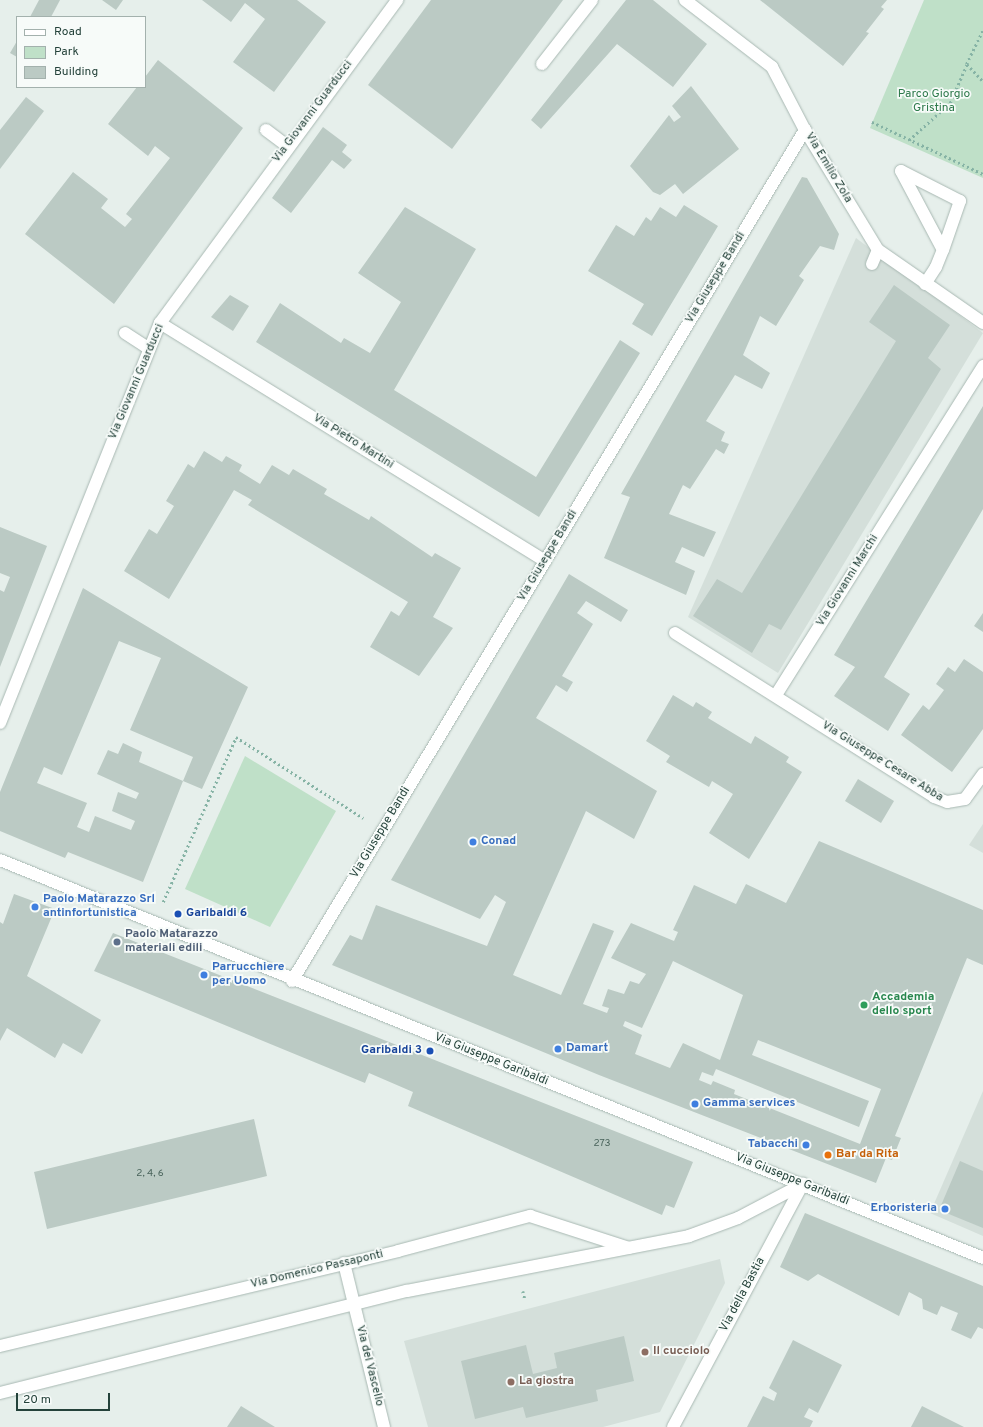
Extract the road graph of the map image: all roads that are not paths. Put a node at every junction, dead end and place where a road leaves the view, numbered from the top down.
1 (397, 0) edge
2 (592, 0) edge
3 (685, 0) edge
4 (542, 64) dead end
5 (266, 130) dead end
6 (805, 130) junction
7 (287, 146) junction
8 (878, 250) junction
9 (943, 250) junction
10 (872, 264) dead end
11 (925, 284) junction
12 (160, 323) junction
13 (983, 323) edge
14 (125, 333) dead end
15 (148, 348) junction
16 (983, 366) edge
17 (545, 560) junction
18 (675, 633) dead end
19 (776, 695) junction
20 (0, 723) edge
21 (983, 774) edge
22 (0, 860) edge
23 (292, 981) junction
24 (803, 1184) junction
25 (632, 1249) junction
26 (983, 1258) edge
27 (344, 1263) junction
28 (354, 1305) junction
29 (0, 1346) edge
30 (0, 1393) edge
31 (384, 1427) edge
32 (673, 1427) edge

1 - 7 street, Via Giovanni Guarducci
2 - 4 street
3 - 6 street, Via Emilio Zola
5 - 7 street
6 - 8 street, Via Emilio Zola
6 - 17 street, Via Giuseppe Bandi
7 - 12 street, Via Giovanni Guarducci
8 - 10 street
8 - 11 street, Via Emilio Zola
9 - 9 street
9 - 11 street
11 - 13 street, Via Emilio Zola
12 - 15 street, Via Giovanni Guarducci
12 - 17 street, Via Pietro Martini
14 - 15 street
15 - 20 street, Via Giovanni Guarducci
16 - 19 street, Via Giovanni Marchi
17 - 23 street, Via Giuseppe Bandi
18 - 19 street
19 - 21 street, Via Giuseppe Cesare Abba
22 - 23 street, Via Giuseppe Garibaldi
23 - 24 street, Via Giuseppe Garibaldi
24 - 25 street
24 - 26 street, Via Giuseppe Garibaldi
24 - 32 street, Via della Bastia
25 - 27 street, Via Domenico Passaponti
25 - 28 street
27 - 28 street, Via del Vascello
27 - 29 street, Via Domenico Passaponti
28 - 30 street
28 - 31 street, Via del Vascello

